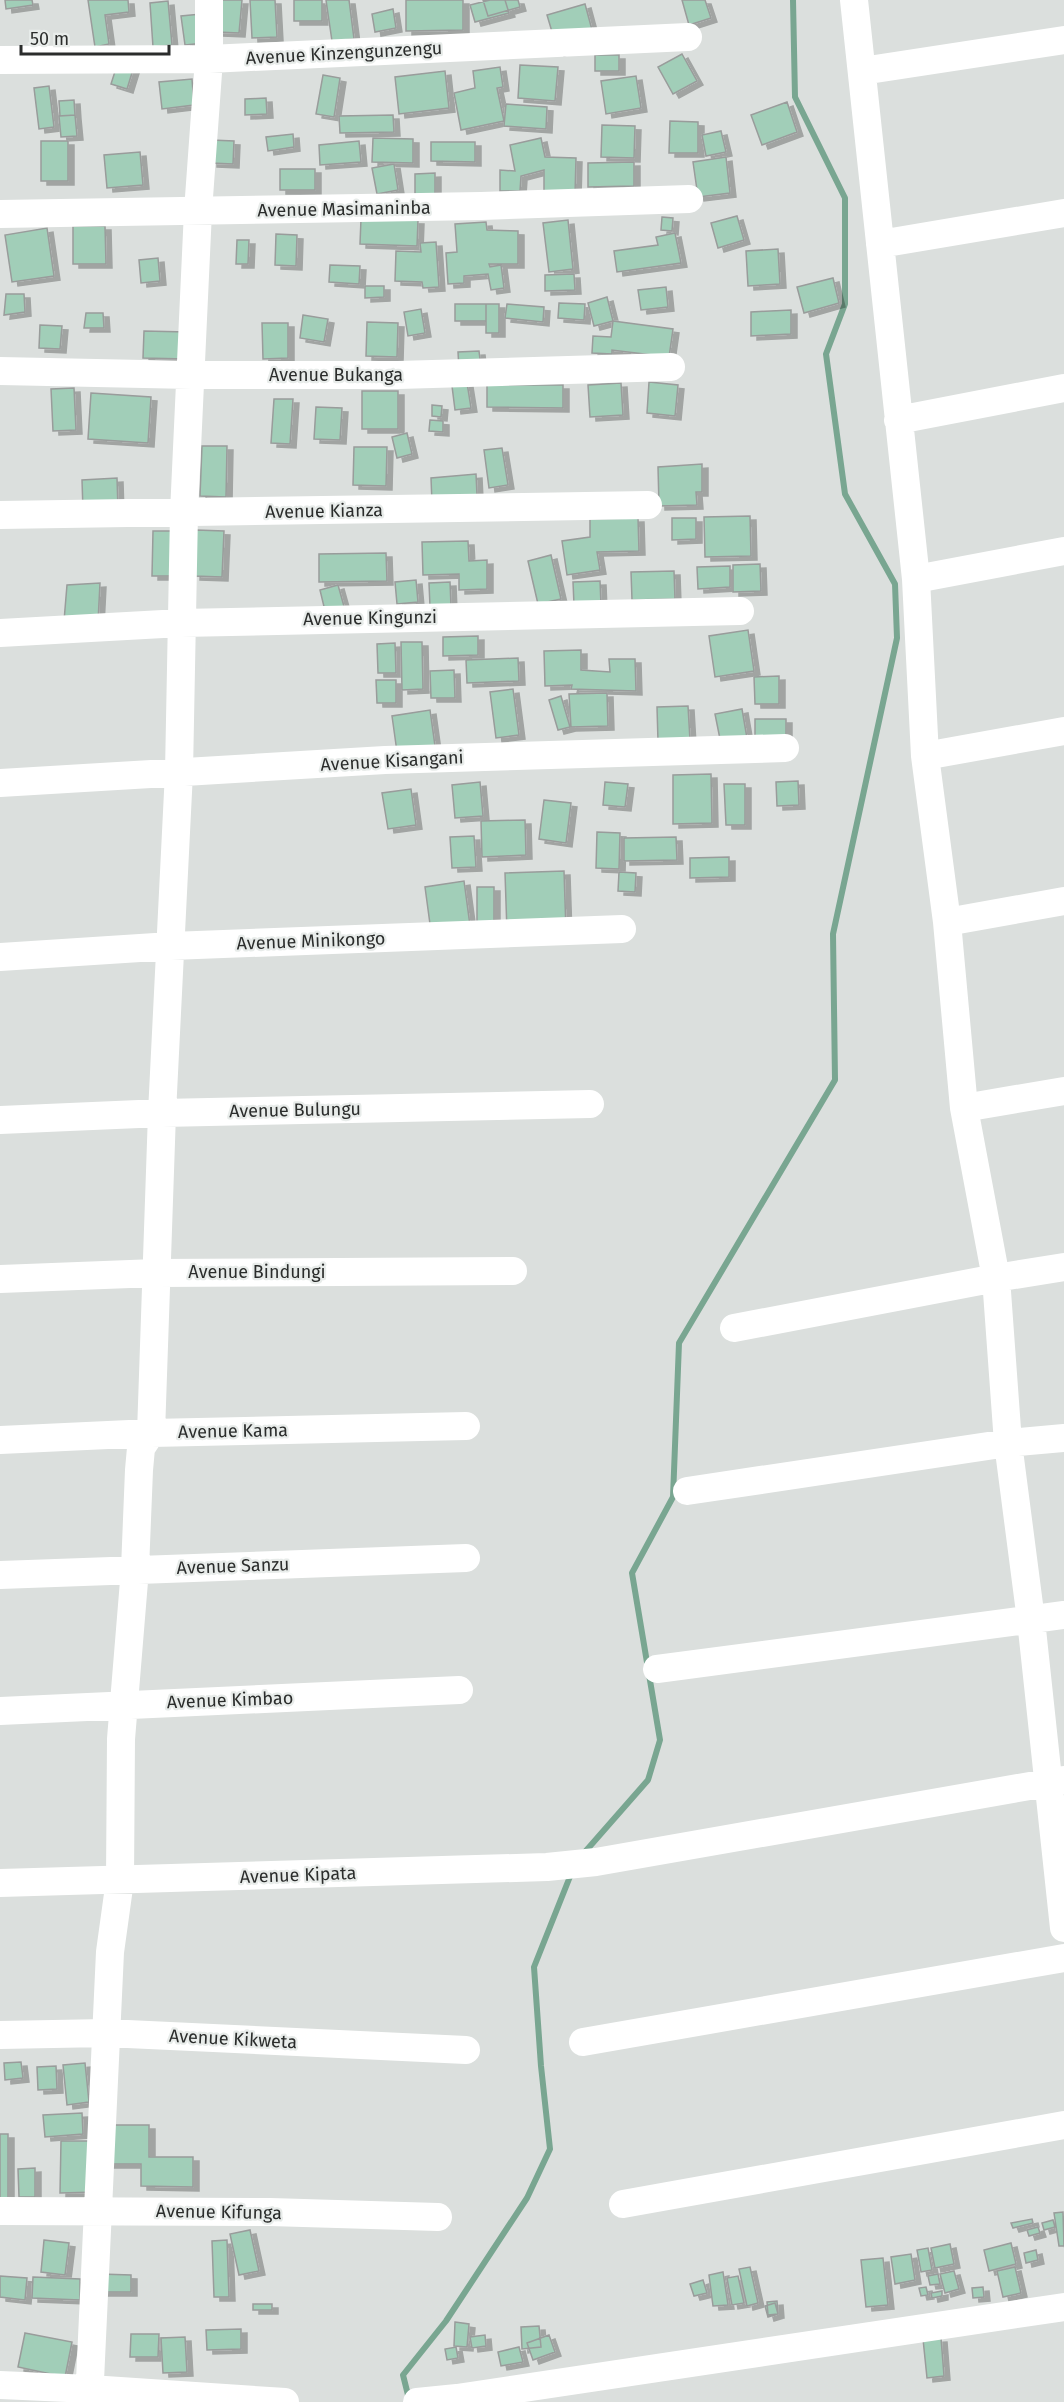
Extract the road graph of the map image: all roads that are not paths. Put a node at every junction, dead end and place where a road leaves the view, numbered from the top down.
1 (209, 0) edge
2 (854, 0) edge
3 (688, 37) dead end
4 (1064, 40) edge
5 (209, 59) junction
6 (0, 60) edge
7 (862, 71) junction
8 (688, 199) dead end
9 (198, 212) junction
10 (0, 213) edge
11 (1064, 213) edge
12 (880, 244) junction
13 (671, 367) dead end
14 (0, 371) edge
15 (192, 375) junction
16 (1064, 388) edge
17 (898, 420) junction
18 (648, 505) dead end
19 (184, 513) junction
20 (0, 515) edge
21 (1064, 552) edge
22 (916, 579) junction
23 (740, 611) dead end
24 (181, 623) junction
25 (0, 633) edge
26 (1064, 731) edge
27 (784, 748) dead end
28 (925, 756) junction
29 (179, 772) junction
30 (0, 783) edge
31 (1064, 901) edge
32 (947, 922) junction
33 (622, 929) dead end
34 (171, 946) junction
35 (0, 957) edge
36 (1064, 1091) edge
37 (590, 1104) dead end
38 (964, 1108) junction
39 (162, 1113) junction
40 (0, 1120) edge
41 (1064, 1267) edge
42 (513, 1271) dead end
43 (156, 1273) junction
44 (996, 1278) junction
45 (0, 1279) edge
46 (734, 1328) dead end
47 (465, 1426) dead end
48 (151, 1433) junction
49 (1064, 1438) edge
50 (0, 1440) edge
51 (1008, 1443) junction
52 (687, 1491) dead end
53 (466, 1558) dead end
54 (135, 1569) junction
55 (0, 1575) edge
56 (1064, 1615) edge
57 (1031, 1620) junction
58 (657, 1669) dead end
59 (459, 1690) dead end
60 (125, 1705) junction
61 (0, 1712) edge
62 (1056, 1781) edge
63 (120, 1880) junction
64 (0, 1883) edge
65 (1064, 1928) edge
66 (1064, 1958) edge
67 (106, 2033) junction
68 (0, 2035) edge
69 (583, 2042) dead end
70 (466, 2050) dead end
71 (1064, 2125) edge
72 (623, 2204) dead end
73 (0, 2211) edge
74 (98, 2211) junction
75 (438, 2217) dead end
76 (1064, 2307) edge
77 (0, 2385) edge
78 (90, 2395) edge
79 (285, 2402) edge
80 (417, 2402) edge

1 - 5 street
2 - 7 street
3 - 5 street, Avenue Kinzengunzengu
4 - 7 street
5 - 6 street, Avenue Kinzengunzengu
5 - 9 street
7 - 12 street
8 - 9 street, Avenue Masimaninba
9 - 10 street, Avenue Masimaninba
9 - 15 street
11 - 12 street
12 - 17 street
13 - 15 street, Avenue Bukanga
14 - 15 street, Avenue Bukanga
15 - 19 street
16 - 17 street
17 - 22 street
18 - 19 street, Avenue Kianza
19 - 20 street, Avenue Kianza
19 - 24 street
21 - 22 street
22 - 28 street
23 - 24 street, Avenue Kingunzi
24 - 25 street, Avenue Kingunzi
24 - 29 street
26 - 28 street
27 - 29 street, Avenue Kisangani
28 - 32 street
29 - 30 street, Avenue Kisangani
29 - 34 street
31 - 32 street
32 - 38 street
33 - 34 street, Avenue Minikongo
34 - 35 street, Avenue Minikongo
34 - 39 street
36 - 38 street
37 - 39 street, Avenue Bulungu
38 - 44 street
39 - 40 street, Avenue Bulungu
39 - 43 street
41 - 44 street
42 - 43 street, Avenue Bindungi
43 - 45 street, Avenue Bindungi
43 - 48 street
44 - 46 street
44 - 51 street
47 - 48 street, Avenue Kama
48 - 50 street, Avenue Kama
48 - 54 street
49 - 51 street
51 - 52 street
51 - 57 street
53 - 54 street, Avenue Sanzu
54 - 55 street, Avenue Sanzu
54 - 60 street
56 - 57 street
57 - 58 street
57 - 62 street
59 - 60 street, Avenue Kimbao
60 - 61 street, Avenue Kimbao
60 - 63 street
62 - 63 street, Avenue Kipata
62 - 65 street
63 - 64 street, Avenue Kipata
63 - 67 street
66 - 69 street
67 - 68 street, Avenue Kikweta
67 - 70 street, Avenue Kikweta
67 - 74 street
71 - 72 street
73 - 74 street, Avenue Kifunga
74 - 75 street, Avenue Kifunga
74 - 78 street
76 - 80 street
77 - 78 street
78 - 79 street

